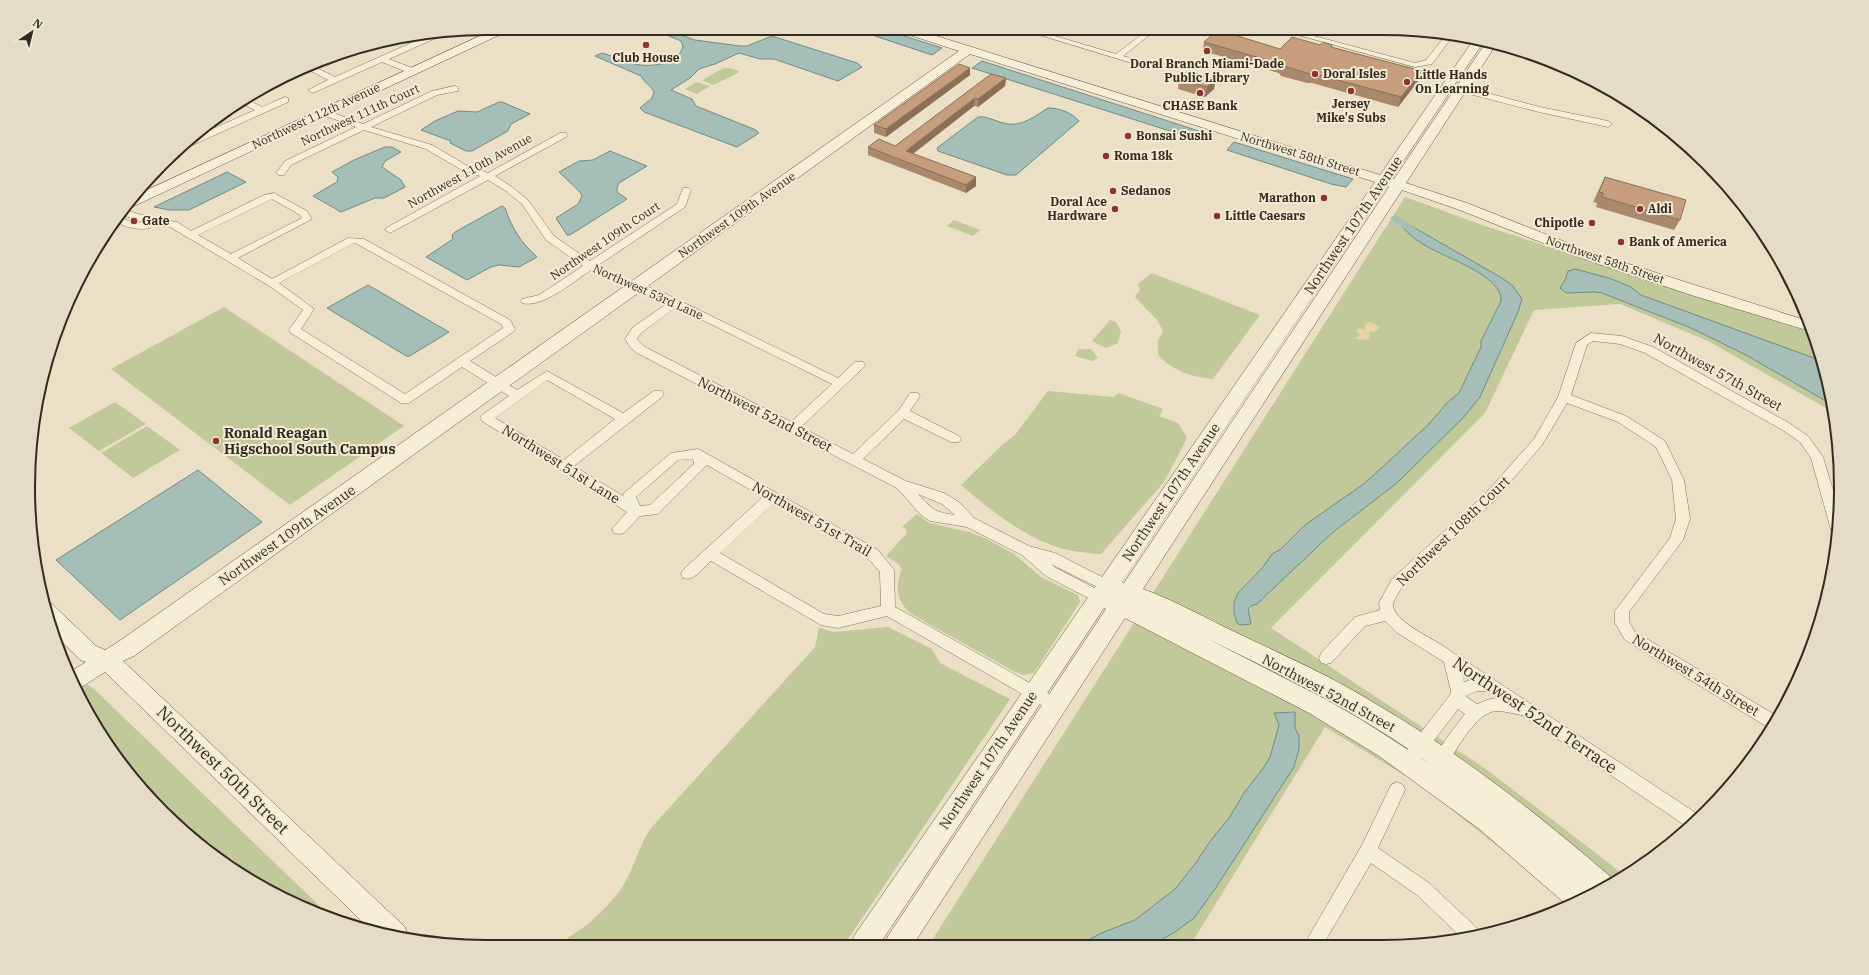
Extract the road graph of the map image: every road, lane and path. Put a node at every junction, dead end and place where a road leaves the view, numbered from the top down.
1 (491, 35) edge
2 (924, 35) edge
3 (936, 35) edge
4 (1058, 35) edge
5 (1145, 35) edge
6 (1302, 35) edge
7 (426, 39) edge
8 (1446, 40) edge
9 (1476, 45) edge
10 (971, 48) junction
11 (1488, 48) edge
12 (1118, 56) junction
13 (382, 59) junction
14 (1145, 65) dead end
15 (313, 69) edge
16 (412, 71) junction
17 (336, 80) junction
18 (455, 89) dead end
19 (1461, 89) junction
20 (312, 90) dead end
21 (285, 100) dead end
22 (248, 104) edge
23 (262, 111) junction
24 (324, 112) junction
25 (1608, 124) dead end
26 (363, 127) junction
27 (563, 135) dead end
28 (200, 139) edge
29 (281, 173) dead end
30 (488, 176) junction
31 (1393, 179) junction
32 (686, 190) dead end
33 (140, 198) edge
34 (128, 214) edge
35 (122, 222) edge
36 (164, 223) junction
37 (390, 230) dead end
38 (192, 234) junction
39 (231, 258) junction
40 (590, 266) junction
41 (272, 283) junction
42 (635, 288) junction
43 (526, 301) dead end
44 (675, 303) junction
45 (1799, 312) edge
46 (1804, 325) edge
47 (1591, 337) joint
48 (462, 362) junction
49 (859, 365) dead end
50 (839, 383) junction
51 (499, 384) junction
52 (658, 394) dead end
53 (517, 396) junction
54 (914, 396) dead end
55 (1564, 397) junction
56 (903, 413) junction
57 (624, 419) junction
58 (793, 428) junction
59 (954, 438) dead end
60 (698, 454) junction
61 (854, 460) junction
62 (564, 467) junction
63 (902, 485) junction
64 (935, 494) junction
65 (773, 496) junction
66 (922, 507) junction
67 (636, 511) junction
68 (1833, 513) edge
69 (969, 522) junction
70 (619, 529) dead end
71 (709, 554) junction
72 (688, 574) dead end
73 (1114, 595) junction
74 (1388, 609) junction
75 (888, 610) junction
76 (55, 620) edge
77 (1326, 658) dead end
78 (1450, 658) junction
79 (106, 660) junction
80 (78, 679) edge
81 (1489, 684) junction
82 (1034, 693) junction
83 (1457, 695) junction
84 (1055, 705) junction
85 (1526, 709) junction
86 (1482, 710) junction
87 (1769, 720) edge
88 (1421, 744) junction
89 (1442, 758) junction
90 (1407, 763) junction
91 (1428, 777) junction
92 (1397, 790) dead end
93 (1689, 819) edge
94 (1368, 851) junction
95 (1598, 884) edge
96 (1576, 896) edge
97 (388, 929) edge
98 (1468, 931) edge
99 (866, 940) edge
100 (900, 940) edge
101 (1316, 940) edge

1 - 16 street, Northwest 112th Avenue
2 - 10 street, Northwest 58th Street
3 - 10 street, Northwest 58th Street
4 - 12 street
5 - 12 street
6 - 8 street
7 - 13 street
9 - 31 street, Northwest 107th Avenue
10 - 31 street, Northwest 58th Street
10 - 42 street, Northwest 109th Avenue
11 - 19 street, Northwest 107th Avenue
12 - 14 street
13 - 16 street
13 - 17 street
15 - 17 street
16 - 24 street, Northwest 112th Avenue
17 - 20 street
18 - 26 street, Northwest 111th Court
19 - 25 street
19 - 31 street, Northwest 107th Avenue
21 - 23 street
22 - 23 street
23 - 28 street
24 - 26 street, Northwest 53rd Lane
24 - 33 street, Northwest 112th Avenue
26 - 29 street, Northwest 111th Court
26 - 30 street, Northwest 53rd Lane
27 - 30 street, Northwest 110th Avenue
30 - 37 street, Northwest 110th Avenue
30 - 40 street, Northwest 53rd Lane
31 - 45 street, Northwest 58th Street
31 - 46 street, Northwest 58th Street
31 - 73 street, Northwest 107th Avenue
31 - 73 street, Northwest 107th Avenue
32 - 40 street, Northwest 109th Court
34 - 36 street
35 - 36 street
36 - 38 street
38 - 39 street
38 - 39 street
39 - 41 street
40 - 42 street, Northwest 53rd Lane
40 - 43 street, Northwest 109th Court
41 - 48 street
41 - 48 street
42 - 44 street, Northwest 53rd Lane
42 - 51 street, Northwest 109th Avenue
44 - 50 street, Northwest 53rd Lane
44 - 58 street, Northwest 52nd Street
47 - 55 street, Northwest 108th Court
47 - 68 street, Northwest 57th Street
48 - 51 street
49 - 50 street
50 - 58 street
51 - 53 street
51 - 79 street, Northwest 109th Avenue
52 - 57 street
53 - 57 street
53 - 62 street, Northwest 51st Lane
54 - 56 street
55 - 74 street, Northwest 108th Court
55 - 87 street, Northwest 54th Street
56 - 59 street
56 - 61 street
57 - 62 street
58 - 61 street, Northwest 52nd Street
60 - 65 street, Northwest 51st Trail
60 - 67 street
60 - 67 street
61 - 63 street, Northwest 52nd Street
62 - 67 street, Northwest 51st Lane
63 - 64 street, Northwest 52nd Street
63 - 66 street, Northwest 52nd Street
64 - 66 street
64 - 69 street, Northwest 52nd Street
65 - 71 street
65 - 75 street, Northwest 51st Trail
66 - 69 street, Northwest 52nd Street
67 - 70 street
69 - 73 street, Northwest 52nd Street
71 - 72 street
71 - 75 street
73 - 82 street, Northwest 107th Avenue
73 - 84 street, Northwest 107th Avenue
73 - 88 street, Northwest 52nd Street
73 - 90 street, Northwest 52nd Street
74 - 77 street
74 - 78 street, Northwest 52nd Terrace
75 - 82 street
76 - 79 street, Northwest 50th Street
78 - 81 street, Northwest 52nd Terrace
78 - 83 street
79 - 80 street, Northwest 109th Avenue
79 - 97 street, Northwest 50th Street
81 - 83 street
81 - 85 street, Northwest 52nd Terrace
81 - 86 street
82 - 84 street
82 - 99 street, Northwest 107th Avenue
83 - 86 street
83 - 88 street
84 - 100 street, Northwest 107th Avenue
85 - 86 street
85 - 93 street, Northwest 52nd Terrace
86 - 89 street
88 - 89 street, Northwest 52nd Street
88 - 90 street
89 - 91 street
89 - 95 street, Northwest 52nd Street
90 - 91 street, Northwest 52nd Street
91 - 96 street, Northwest 52nd Street
92 - 94 street
94 - 98 street
94 - 101 street

